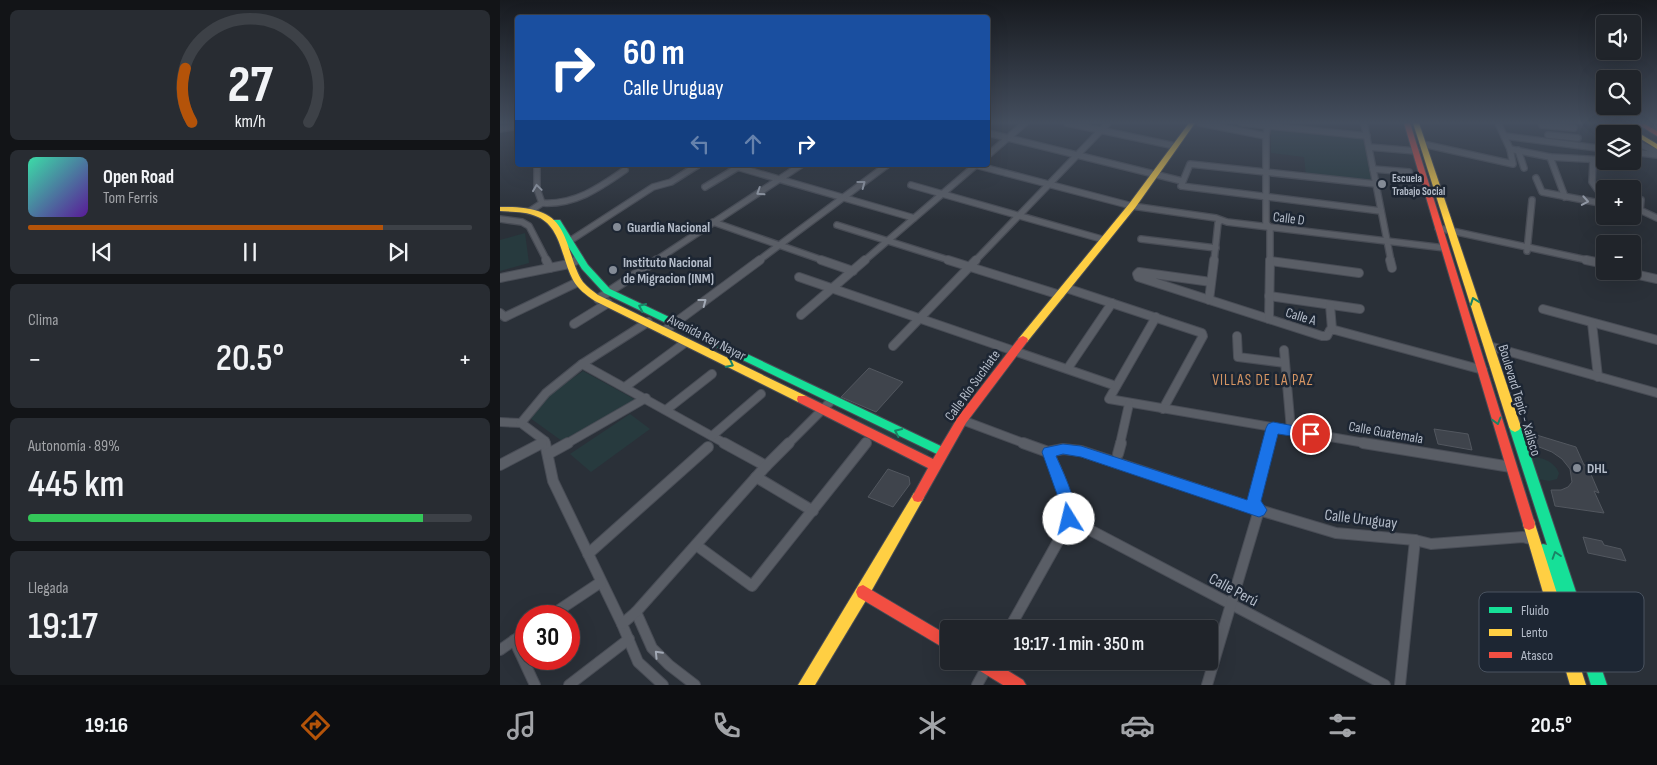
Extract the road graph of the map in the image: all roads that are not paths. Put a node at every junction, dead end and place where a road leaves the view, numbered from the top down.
1 (1077, 155) joint
2 (1169, 155) edge
3 (1266, 155) edge
4 (1371, 155) edge
5 (1422, 155) edge
6 (1423, 155) edge
7 (1460, 155) edge
8 (1511, 155) edge
9 (1520, 155) edge
10 (1541, 155) edge
11 (1550, 157) junction
12 (1593, 160) joint
13 (538, 167) edge
14 (695, 167) edge
15 (738, 167) edge
16 (743, 167) edge
17 (798, 167) edge
18 (884, 167) edge
19 (973, 167) edge
20 (983, 167) edge
21 (1373, 168) junction
22 (1524, 168) dead end
23 (625, 170) dead end
24 (1266, 172) junction
25 (1409, 172) dead end
26 (1155, 174) junction
27 (1536, 178) dead end
28 (779, 179) junction
29 (1182, 181) junction
30 (911, 184) dead end
31 (1049, 184) junction
32 (1376, 184) junction
33 (705, 187) dead end
34 (1596, 190) edge
35 (943, 194) junction
36 (1267, 197) junction
37 (1565, 197) junction
38 (843, 198) junction
39 (1532, 200) dead end
40 (1596, 202) edge
41 (500, 206) edge
42 (1132, 206) junction
43 (536, 207) junction
44 (1641, 210) edge
45 (1381, 211) junction
46 (1020, 216) junction
47 (500, 218) edge
48 (914, 218) junction
49 (1657, 218) edge
50 (1220, 221) junction
51 (713, 222) junction
52 (837, 225) dead end
53 (1270, 228) junction
54 (1439, 231) junction
55 (1452, 233) junction
56 (1141, 239) dead end
57 (1105, 240) junction
58 (888, 241) junction
59 (1388, 242) junction
60 (567, 243) junction
61 (779, 246) junction
62 (1216, 248) junction
63 (1445, 248) junction
64 (1528, 250) junction
65 (580, 258) junction
66 (1270, 261) junction
67 (569, 264) junction
68 (1596, 264) edge
69 (970, 267) junction
70 (550, 268) junction
71 (1392, 268) dead end
72 (853, 271) junction
73 (1359, 273) dead end
74 (1641, 273) edge
75 (1641, 274) edge
76 (799, 277) dead end
77 (1657, 277) edge
78 (500, 278) edge
79 (578, 282) junction
80 (1211, 282) junction
81 (1468, 282) junction
82 (832, 289) junction
83 (607, 291) junction
84 (1063, 292) junction
85 (1269, 296) junction
86 (598, 298) junction
87 (1209, 300) junction
88 (1112, 303) junction
89 (608, 304) junction
90 (1330, 304) junction
91 (1360, 309) dead end
92 (1543, 309) dead end
93 (500, 313) edge
94 (801, 314) dead end
95 (1156, 317) junction
96 (1466, 318) junction
97 (920, 319) junction
98 (1269, 319) junction
99 (648, 322) junction
100 (675, 323) junction
101 (1592, 323) junction
102 (574, 324) dead end
103 (1332, 329) junction
104 (664, 331) junction
105 (1237, 336) dead end
106 (1657, 340) edge
107 (686, 342) junction
108 (893, 346) dead end
109 (1489, 346) junction
110 (1016, 350) junction
111 (1284, 350) dead end
112 (1285, 363) junction
113 (582, 364) junction
114 (1068, 368) junction
115 (1483, 370) junction
116 (712, 374) dead end
117 (1598, 377) junction
118 (1116, 386) junction
119 (625, 387) junction
120 (1657, 393) edge
121 (761, 394) dead end
122 (646, 398) junction
123 (832, 400) junction
124 (1129, 404) junction
125 (1164, 409) junction
126 (1510, 409) junction
127 (666, 410) junction
128 (823, 410) junction
129 (858, 413) junction
130 (962, 420) junction
131 (500, 422) edge
132 (521, 423) junction
133 (848, 423) junction
134 (1273, 428) junction
135 (1291, 430) junction
136 (712, 436) junction
137 (1502, 440) junction
138 (545, 441) junction
139 (866, 442) dead end
140 (708, 447) dead end
141 (942, 452) junction
142 (1048, 452) junction
143 (548, 454) junction
144 (1118, 454) dead end
145 (500, 465) edge
146 (766, 466) junction
147 (935, 466) junction
148 (1510, 467) junction
149 (756, 477) junction
150 (1532, 482) junction
151 (1259, 510) junction
152 (813, 511) junction
153 (1069, 519) junction
154 (1414, 540) junction
155 (1534, 540) junction
156 (696, 545) junction
157 (588, 554) junction
158 (601, 582) junction
159 (863, 592) junction
160 (1550, 592) edge
161 (1560, 592) edge
162 (1568, 592) edge
163 (566, 605) edge
164 (1231, 606) junction
165 (636, 612) junction
166 (1014, 620) edge
167 (622, 624) junction
168 (940, 639) edge
169 (514, 640) joint
170 (629, 640) junction
171 (501, 646) edge
172 (982, 670) edge
173 (996, 670) edge
174 (1574, 672) edge
175 (1595, 672) edge
176 (535, 685) edge
177 (569, 685) edge
178 (663, 685) edge
179 (695, 685) edge
180 (806, 685) edge
181 (977, 685) edge
182 (1018, 685) edge
183 (1207, 685) edge
184 (1385, 685) edge
185 (1400, 685) edge
186 (1578, 685) edge
187 (1599, 685) edge

1 - 26 street
1 - 31 street
2 - 26 main road, Calle Río Suchiate
3 - 24 street
4 - 21 street
5 - 54 main road, Boulevard Tepic - Xalisco
6 - 55 main road, Boulevard Tepic - Xalisco
7 - 8 street
9 - 22 street
10 - 11 street
11 - 12 street
11 - 37 street
12 - 34 street
43 -> 13 street
14 - 60 street
15 - 33 street
16 - 28 street
17 - 28 street
38 -> 18 street
19 - 35 street
20 - 31 street, Calle D
21 - 25 street
21 - 32 street
23 - 43 street
24 - 29 street
24 - 32 street
24 - 36 street
26 - 29 street
26 - 42 main road, Calle Río Suchiate
27 - 37 street
28 - 38 street
28 -> 51 street
29 - 36 street
30 - 35 street
31 - 42 street, Calle D
31 - 46 street
32 - 45 street
35 - 46 street
35 - 48 street
36 - 45 street
36 - 53 street
37 -> 40 street
38 - 48 street
38 - 61 street
39 - 64 street
41 - 43 main road, Avenida Rey Nayar
42 - 50 street, Calle D
42 - 57 main road, Calle Río Suchiate
43 - 60 main road, Avenida Rey Nayar
44 - 49 street
45 - 59 street
46 - 57 street
46 - 69 street
47 - 70 street
48 - 58 street
50 - 53 street, Calle D
50 - 62 street
51 - 61 street
51 - 83 street
52 - 58 street
53 - 59 street, Calle D
53 - 66 street
54 - 55 street
54 - 63 main road, Boulevard Tepic - Xalisco
55 - 64 street
55 - 81 main road, Boulevard Tepic - Xalisco
56 - 62 street
57 - 84 main road, Calle Río Suchiate
58 - 69 street
58 - 72 street
59 - 63 street, Calle D
59 - 71 street
60 - 65 main road, Avenida Rey Nayar
60 - 67 main road, Avenida Rey Nayar
61 - 72 street
100 -> 61 street
62 - 80 street
63 - 81 main road
63 - 96 main road, Boulevard Tepic - Xalisco
64 - 68 street
65 - 67 street
65 - 83 main road, Avenida Rey Nayar
66 - 73 street
66 - 85 street
67 - 70 street
67 - 79 main road, Avenida Rey Nayar
69 - 84 street
69 - 97 street
70 - 78 street
72 - 82 street
74 - 77 street
75 - 77 street
76 - 82 street
79 - 86 main road, Avenida Rey Nayar
79 - 93 street
80 - 87 street
80 - 87 street, Calle A
109 -> 81 main road, Boulevard Tepic - Xalisco
82 - 94 street
82 - 97 street
83 - 86 street
100 -> 83 main road, Avenida Rey Nayar
84 - 88 street
84 - 110 main road, Calle Río Suchiate
85 - 90 street
85 - 98 street
86 - 89 main road, Avenida Rey Nayar
87 - 98 street, Calle A
88 - 95 street
88 - 114 street
89 - 99 main road, Avenida Rey Nayar
89 - 102 street
90 - 91 street
90 - 103 street
92 - 101 street
95 - 118 street
95 - 125 street
96 - 109 main road
96 - 115 main road, Boulevard Tepic - Xalisco
97 - 108 street
97 - 110 street
98 - 103 street, Calle A
99 - 104 main road, Avenida Rey Nayar
99 - 113 street
100 - 104 street
100 - 123 main road, Avenida Rey Nayar
101 - 106 street
101 - 117 street
103 - 115 street, Calle A
104 - 107 main road, Avenida Rey Nayar
105 - 112 street
107 - 119 street
107 -> 128 main road, Avenida Rey Nayar
109 - 117 street
109 - 126 main road, Boulevard Tepic - Xalisco
110 - 114 street
110 - 130 main road, Calle Río Suchiate
111 - 112 street
112 - 135 street
113 - 119 street
113 - 132 street
114 - 118 street
115 - 126 main road
115 -> 137 main road, Boulevard Tepic - Xalisco
116 - 127 street
117 - 120 street
118 - 124 street, Calle Guatemala
119 - 122 street
121 - 136 street
122 - 127 street
122 - 143 street
123 - 128 street
123 - 129 main road, Avenida Rey Nayar
124 - 125 street, Calle Guatemala
124 - 144 street
125 - 134 street, Calle Guatemala
126 - 150 main road, Boulevard Tepic - Xalisco
127 - 136 street
128 - 133 main road, Avenida Rey Nayar
128 - 146 street
129 - 133 main road
141 -> 129 main road, Avenida Rey Nayar
130 - 141 main road, Calle Río Suchiate
130 - 142 street, Calle Uruguay
131 - 132 street
132 - 138 street
133 - 147 main road, Avenida Rey Nayar
134 - 135 street, Calle Guatemala
134 - 151 street
135 - 148 street, Calle Guatemala
136 - 146 street
137 - 148 main road, Boulevard Tepic - Xalisco
137 - 150 main road
138 - 143 street
138 - 145 street
139 - 152 street
140 - 157 street
141 - 147 main road, Calle Río Suchiate
142 - 151 street, Calle Uruguay
142 - 153 street
143 - 157 street
146 - 149 street
147 - 159 main road, Calle Río Suchiate
148 - 155 main road, Boulevard Tepic - Xalisco
149 - 152 street
149 - 156 street
162 -> 150 main road, Boulevard Tepic - Xalisco
151 - 154 street, Calle Uruguay
151 - 164 street
152 - 156 street
153 - 164 street, Calle Perú
153 - 166 street
154 - 155 street, Calle Uruguay
154 - 185 street
155 - 160 main road, Boulevard Tepic - Xalisco
155 - 161 main road
156 - 165 street
157 - 158 street
158 - 163 street
158 - 167 street
159 - 168 main road
159 - 180 main road, Calle Río Suchiate
164 - 183 street
164 - 184 street, Calle Perú
165 - 167 street
179 -> 165 street
167 - 170 street
169 - 171 street
169 - 176 street
170 - 177 street
170 - 178 street
172 - 181 street
173 - 182 main road
174 - 186 main road, Boulevard Tepic - Xalisco
175 - 187 main road, Boulevard Tepic - Xalisco

